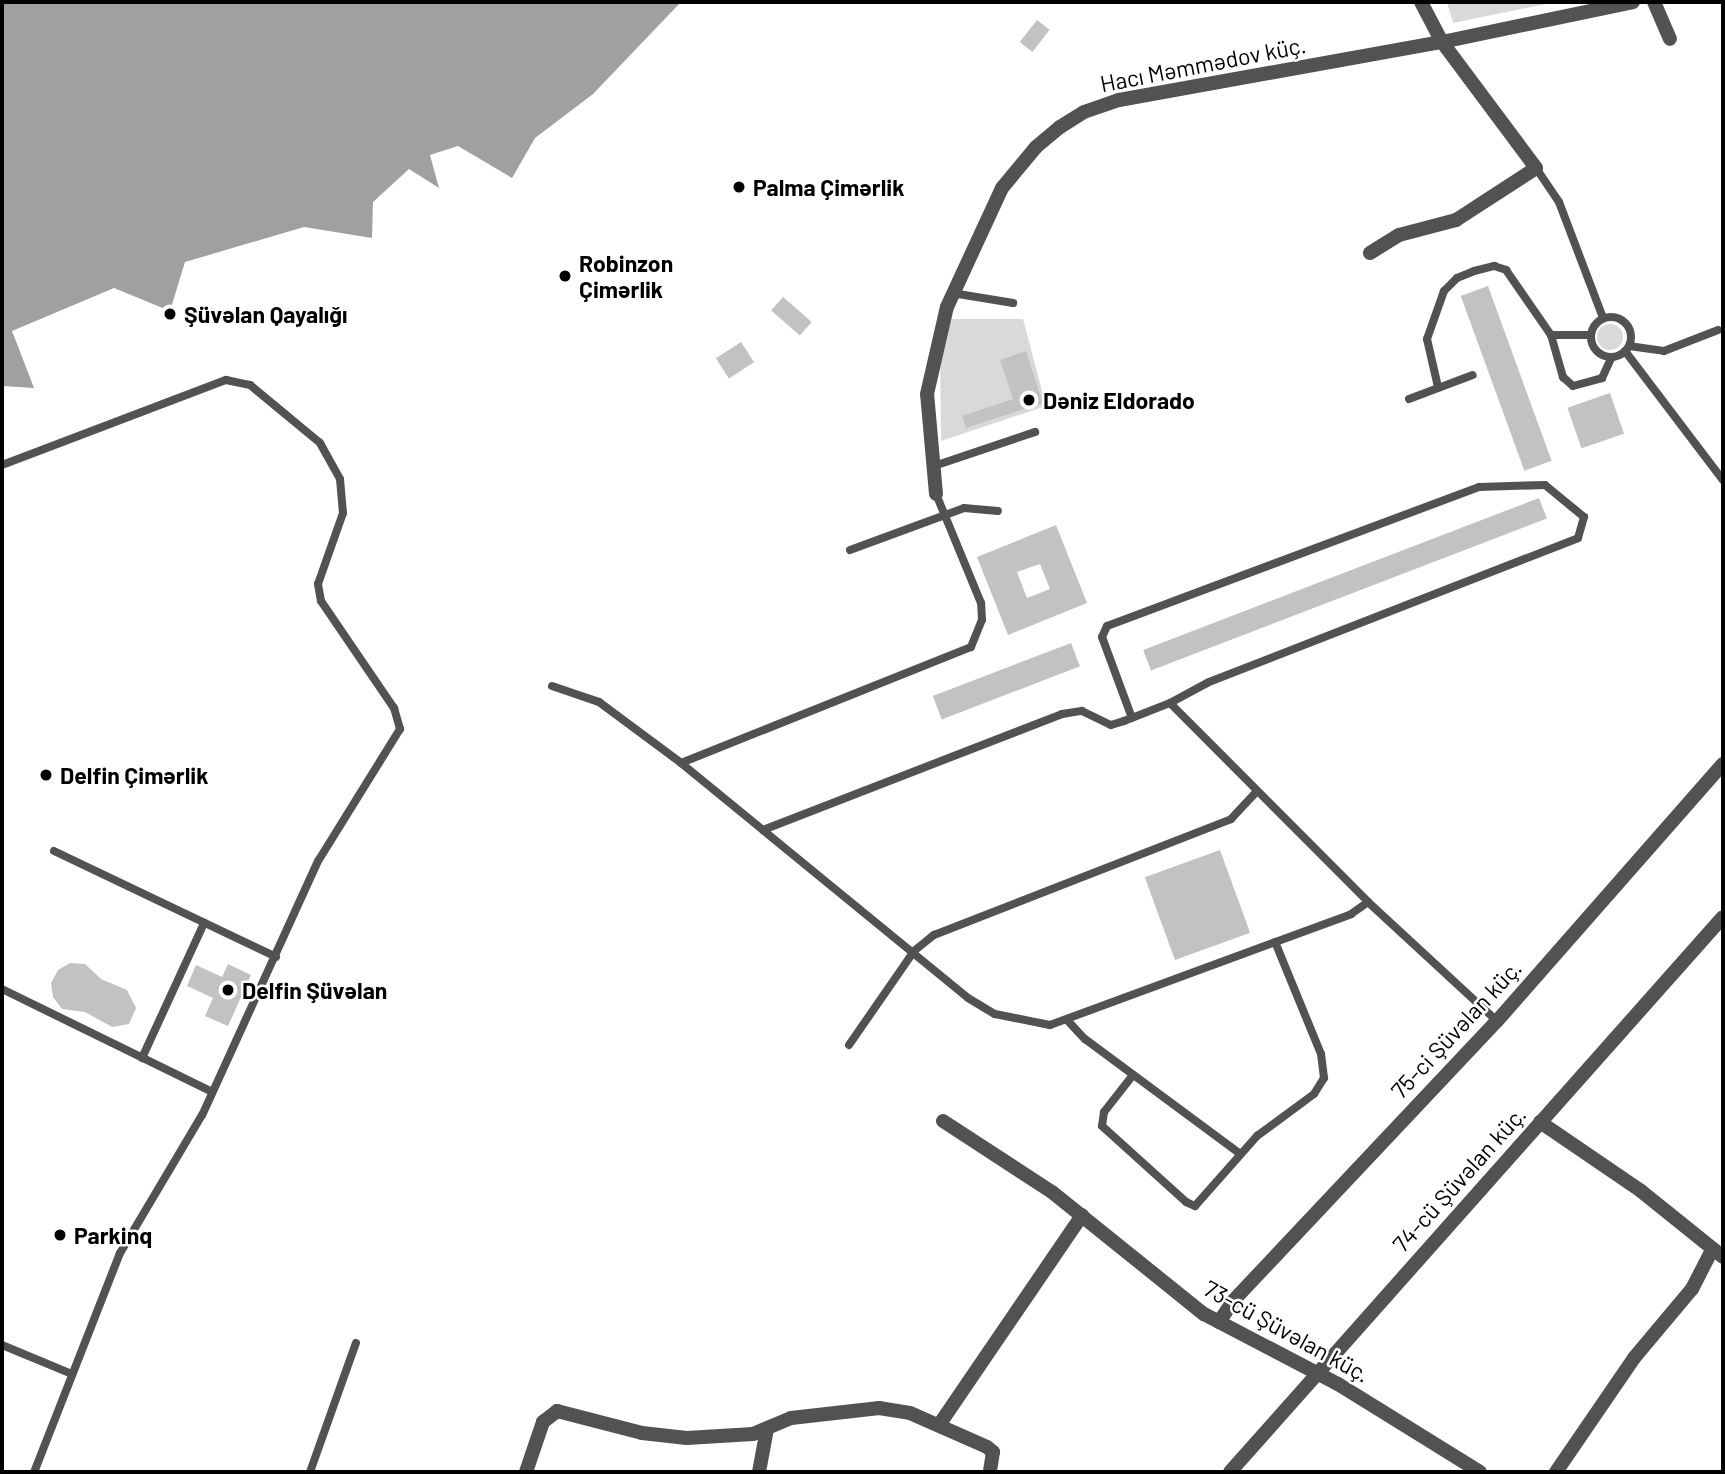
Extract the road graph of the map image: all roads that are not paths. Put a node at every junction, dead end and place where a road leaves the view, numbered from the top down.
1 (1421, 2) edge
2 (1633, 2) edge
3 (1654, 2) edge
4 (1670, 39) dead end
5 (1442, 42) junction
6 (1536, 167) junction
7 (1370, 253) dead end
8 (952, 293) junction
9 (1013, 303) dead end
10 (1603, 318) junction
11 (1718, 331) dead end
12 (1551, 335) junction
13 (1591, 335) junction
14 (1627, 349) junction
15 (1612, 357) junction
16 (1473, 375) dead end
17 (1438, 387) junction
18 (1409, 398) dead end
19 (1035, 432) dead end
20 (2, 465) edge
21 (931, 467) junction
22 (1723, 480) edge
23 (936, 494) joint
24 (998, 511) dead end
25 (942, 514) junction
26 (850, 550) dead end
27 (552, 686) dead end
28 (1170, 703) junction
29 (1132, 718) junction
30 (681, 763) junction
31 (1723, 764) edge
32 (1257, 791) junction
33 (763, 830) junction
34 (54, 851) dead end
35 (1368, 902) junction
36 (1723, 917) edge
37 (204, 923) junction
38 (1275, 942) junction
39 (914, 951) junction
40 (276, 957) junction
41 (2, 989) edge
42 (1067, 1020) junction
43 (1497, 1021) junction
44 (849, 1045) dead end
45 (142, 1058) junction
46 (1133, 1075) junction
47 (212, 1092) junction
48 (943, 1121) dead end
49 (1540, 1122) junction
50 (1239, 1153) junction
51 (1082, 1215) junction
52 (1718, 1254) edge
53 (1219, 1322) junction
54 (356, 1343) dead end
55 (2, 1345) edge
56 (72, 1374) junction
57 (1316, 1374) junction
58 (939, 1425) junction
59 (767, 1429) junction
60 (34, 1472) edge
61 (310, 1472) edge
62 (526, 1472) edge
63 (759, 1472) edge
64 (990, 1472) edge
65 (1230, 1472) edge
66 (1480, 1472) edge
67 (1556, 1472) edge

1 - 5 street
2 - 5 street, Hacı Məmmədov küç.
3 - 4 street
5 - 6 street
5 - 8 street, Hacı Məmmədov küç.
6 - 7 street
6 - 10 lane
8 - 9 lane
8 - 21 street, Hacı Məmmədov küç.
10 - 13 lane
10 - 14 lane
11 - 14 lane
12 - 13 lane
12 - 15 lane
12 - 17 lane
13 - 15 lane
14 - 15 lane
14 - 22 lane
16 - 17 lane
17 - 18 lane
19 - 21 lane
20 - 40 lane
21 - 23 street, Hacı Məmmədov küç.
23 - 25 lane
24 - 25 lane
25 - 26 lane
25 - 30 lane
27 - 30 lane
28 - 29 lane
28 - 29 lane
28 - 32 lane
29 - 33 lane
30 - 33 lane
31 - 43 street, 75-ci Şüvəlan küç.
32 - 35 lane
32 - 39 lane
33 - 39 lane
34 - 37 lane
35 - 38 lane
35 - 43 lane
36 - 49 street, 74-cü Şüvəlan küç.
37 - 40 lane
37 - 45 lane
38 - 42 lane
38 - 50 lane
39 - 42 lane
39 - 44 lane
40 - 47 lane
41 - 45 lane
42 - 46 lane
43 - 53 street, 75-ci Şüvəlan küç.
45 - 47 lane
46 - 50 lane
46 - 50 lane
47 - 56 lane
48 - 51 street, 73-cü Şüvəlan küç.
49 - 52 street
49 - 57 street, 74-cü Şüvəlan küç.
51 - 53 street, 73-cü Şüvəlan küç.
51 - 58 street
52 - 67 street
53 - 57 street, 73-cü Şüvəlan küç.
54 - 61 lane
55 - 56 lane
56 - 60 lane
57 - 65 street, 74-cü Şüvəlan küç.
57 - 66 street, 73-cü Şüvəlan küç.
58 - 59 street
58 - 64 street
59 - 62 street
59 - 63 street

